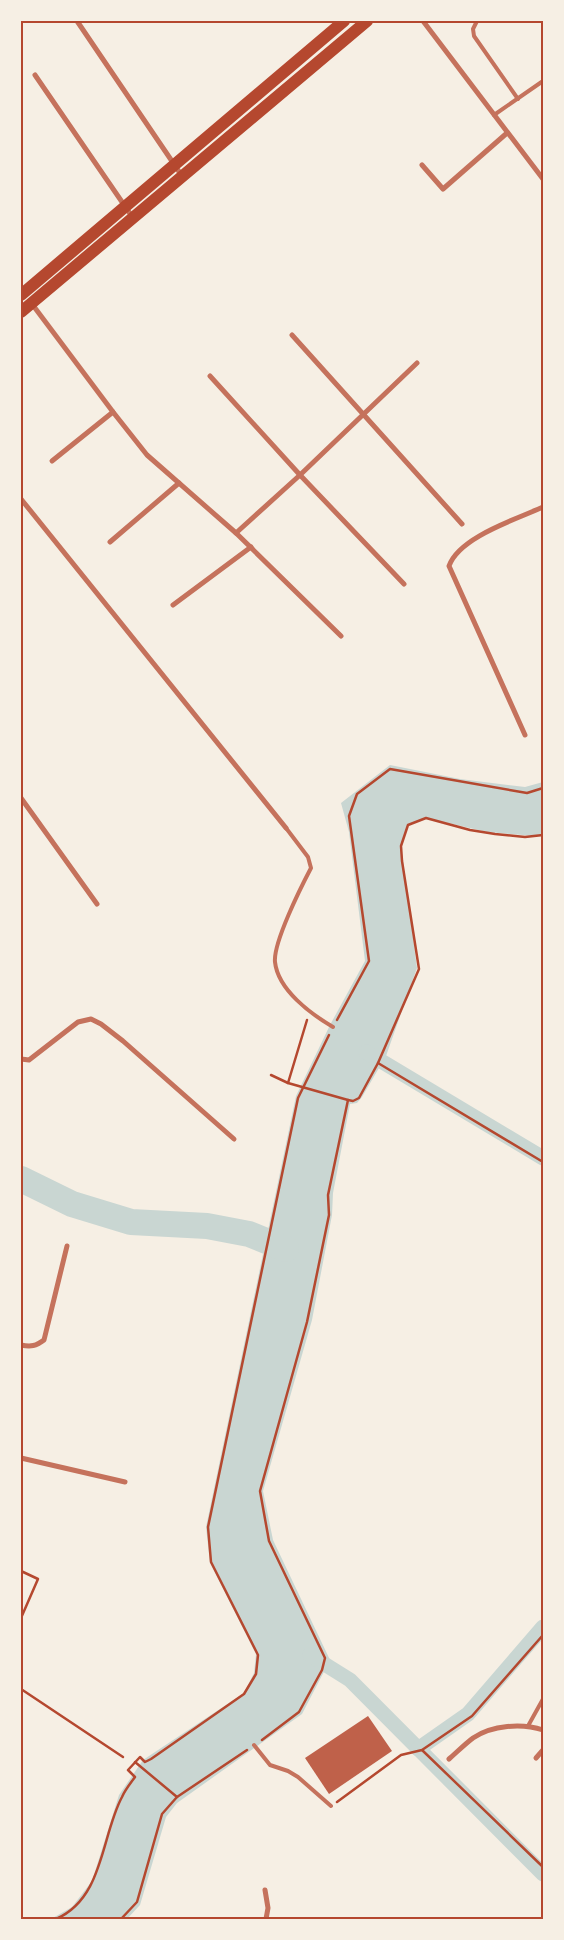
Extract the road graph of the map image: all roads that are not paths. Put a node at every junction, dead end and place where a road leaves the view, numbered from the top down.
1 (77, 21) edge
2 (367, 21) edge
3 (423, 21) edge
4 (477, 21) edge
5 (351, 26) edge
6 (35, 75) dead end
7 (543, 82) edge
8 (518, 99) junction
9 (494, 115) junction
10 (507, 133) junction
11 (174, 165) junction
12 (422, 165) dead end
13 (182, 177) junction
14 (543, 180) edge
15 (125, 207) junction
16 (133, 218) junction
17 (22, 292) edge
18 (32, 304) junction
19 (21, 312) edge
20 (292, 335) dead end
21 (417, 363) dead end
22 (210, 376) dead end
23 (112, 412) junction
24 (364, 414) junction
25 (52, 461) dead end
26 (300, 475) junction
27 (179, 483) junction
28 (21, 499) edge
29 (543, 507) edge
30 (462, 524) dead end
31 (236, 532) junction
32 (110, 542) dead end
33 (251, 547) junction
34 (404, 584) dead end
35 (173, 605) dead end
36 (342, 636) dead end
37 (525, 735) dead end
38 (21, 798) edge
39 (286, 828) joint
40 (97, 904) dead end
41 (331, 1026) road end
42 (21, 1060) edge
43 (234, 1139) dead end
44 (67, 1246) dead end
45 (21, 1345) edge
46 (21, 1458) edge
47 (125, 1482) dead end
48 (543, 1699) edge
49 (528, 1726) junction
50 (543, 1730) edge
51 (254, 1745) road end
52 (543, 1750) edge
53 (536, 1758) dead end
54 (449, 1759) dead end
55 (331, 1806) road end
56 (266, 1890) dead end
57 (266, 1919) edge

1 - 11 street
2 - 5 main road
3 - 9 street
4 - 8 lane
5 - 11 main road
5 - 13 main road
6 - 15 street
7 - 8 lane
8 - 9 lane
9 - 10 street
10 - 12 street
10 - 14 street
11 - 13 street
11 - 15 main road
13 - 16 main road
15 - 16 street
15 - 17 main road
16 - 18 main road
17 - 18 main road
18 - 19 main road
18 - 23 street
20 - 24 street
21 - 24 street
22 - 26 street
23 - 25 street
23 - 27 street
24 - 26 street
24 - 30 street
26 - 31 street
26 - 34 street
27 - 31 street
27 - 32 street
28 - 39 street
29 - 37 street
31 - 33 street
33 - 35 street
33 - 36 street
38 - 40 street
39 - 41 lane
42 - 43 street
44 - 45 street
46 - 47 street
48 - 49 lane
49 - 50 street
49 - 54 street
51 - 55 lane
52 - 53 street
56 - 57 street

